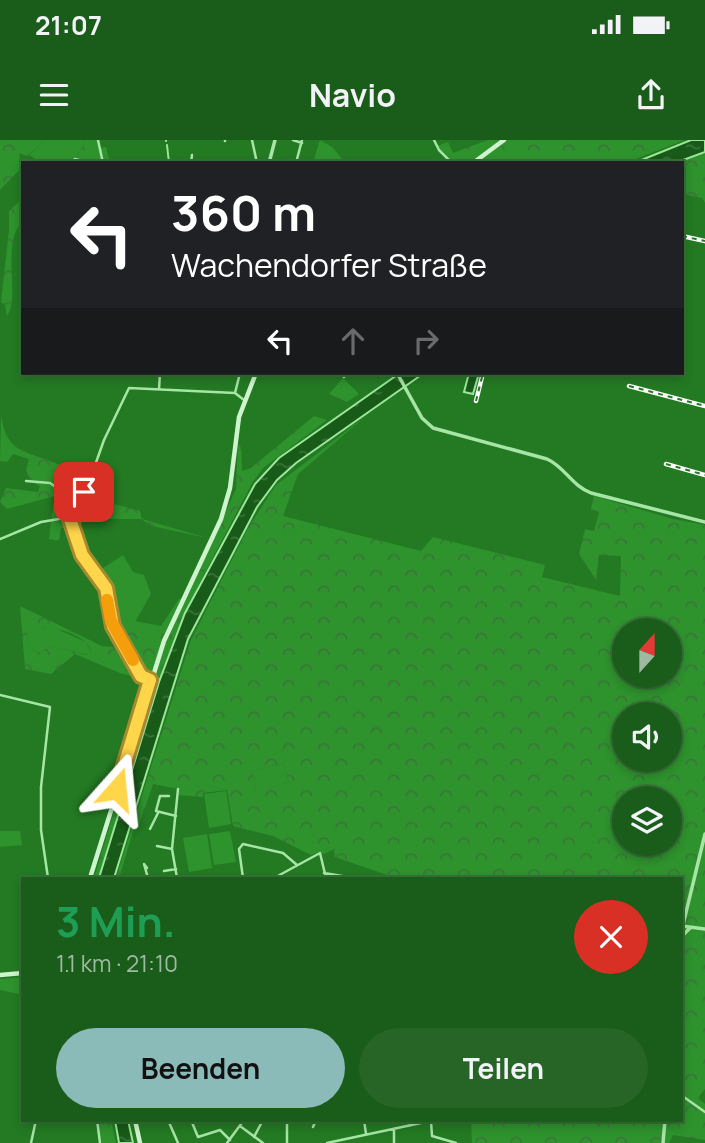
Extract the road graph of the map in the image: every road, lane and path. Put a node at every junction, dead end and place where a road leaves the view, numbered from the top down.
1 (98, 140) edge
2 (252, 140) edge
3 (275, 140) edge
4 (293, 140) edge
5 (434, 140) edge
6 (504, 140) edge
7 (302, 141) edge
8 (192, 155) dead end
9 (103, 161) edge
10 (191, 161) edge
11 (257, 161) edge
12 (270, 161) edge
13 (297, 161) edge
14 (450, 161) edge
15 (476, 161) edge
16 (160, 375) edge
17 (240, 375) edge
18 (255, 375) edge
19 (398, 375) edge
20 (159, 389) junction
21 (235, 393) junction
22 (244, 400) junction
23 (26, 481) dead end
24 (70, 519) junction
25 (705, 522) edge
26 (0, 539) edge
27 (150, 680) junction
28 (0, 695) edge
29 (178, 789) dead end
30 (169, 796) dead end
31 (159, 813) junction
32 (176, 816) junction
33 (150, 830) dead end
34 (705, 834) edge
35 (157, 846) dead end
36 (172, 849) junction
37 (297, 865) junction
38 (147, 868) dead end
39 (176, 869) junction
40 (164, 871) dead end
41 (324, 873) junction
42 (48, 877) edge
43 (90, 877) edge
44 (148, 877) edge
45 (177, 877) edge
46 (242, 877) edge
47 (276, 877) edge
48 (326, 877) edge
49 (348, 877) edge
50 (687, 909) junction
51 (683, 916) edge
52 (683, 922) edge
53 (683, 925) edge
54 (692, 927) junction
55 (705, 929) edge
56 (683, 934) edge
57 (21, 972) edge
58 (0, 975) edge
59 (683, 1095) edge
60 (705, 1112) edge
61 (36, 1122) edge
62 (97, 1122) edge
63 (135, 1122) edge
64 (169, 1122) edge
65 (192, 1122) edge
66 (243, 1122) edge
67 (262, 1122) edge
68 (287, 1122) edge
69 (315, 1122) edge
70 (364, 1122) edge
71 (424, 1122) edge
72 (433, 1122) edge
73 (665, 1122) edge
74 (240, 1126) junction
75 (313, 1127) dead end
76 (394, 1129) junction
77 (366, 1135) junction
78 (254, 1137) junction
79 (229, 1141) edge
80 (334, 1142) edge
81 (31, 1143) edge
82 (100, 1143) edge
83 (140, 1143) edge
84 (178, 1143) edge
85 (263, 1143) edge
86 (287, 1143) edge
87 (327, 1143) edge
88 (394, 1143) edge
89 (456, 1143) edge
90 (663, 1143) edge

1 - 9 street
2 - 11 street
3 - 12 street
4 - 7 street
5 - 14 street
6 - 15 main road
7 - 13 street
8 - 10 street
16 - 20 street
17 - 21 street
18 - 22 main road
19 - 25 street
20 - 21 street
20 - 24 street
21 - 22 street
22 - 27 main road
23 - 24 street
24 - 26 street
24 - 27 street
27 - 43 main road
28 - 42 street
29 - 32 street
30 - 31 street
31 - 32 street
31 - 33 street
32 - 36 street
34 - 50 street
35 - 36 street
36 - 39 street
37 - 41 street
37 - 46 street
37 - 47 street
38 - 44 street
39 - 40 street
39 - 45 street
41 - 48 street
41 - 49 street
50 - 51 street
50 - 52 street
53 - 54 street
54 - 55 street
54 - 56 street
57 - 58 main road
59 - 60 street
61 - 81 street
62 - 82 street
63 - 83 main road
64 - 84 street
65 - 79 street
66 - 74 street
67 - 78 street
68 - 86 street
69 - 75 street
70 - 77 street
71 - 76 street
72 - 89 street
73 - 90 street
74 - 78 street
74 - 79 street
76 - 77 street
76 - 88 street
77 - 80 street
78 - 85 street
80 - 87 street

